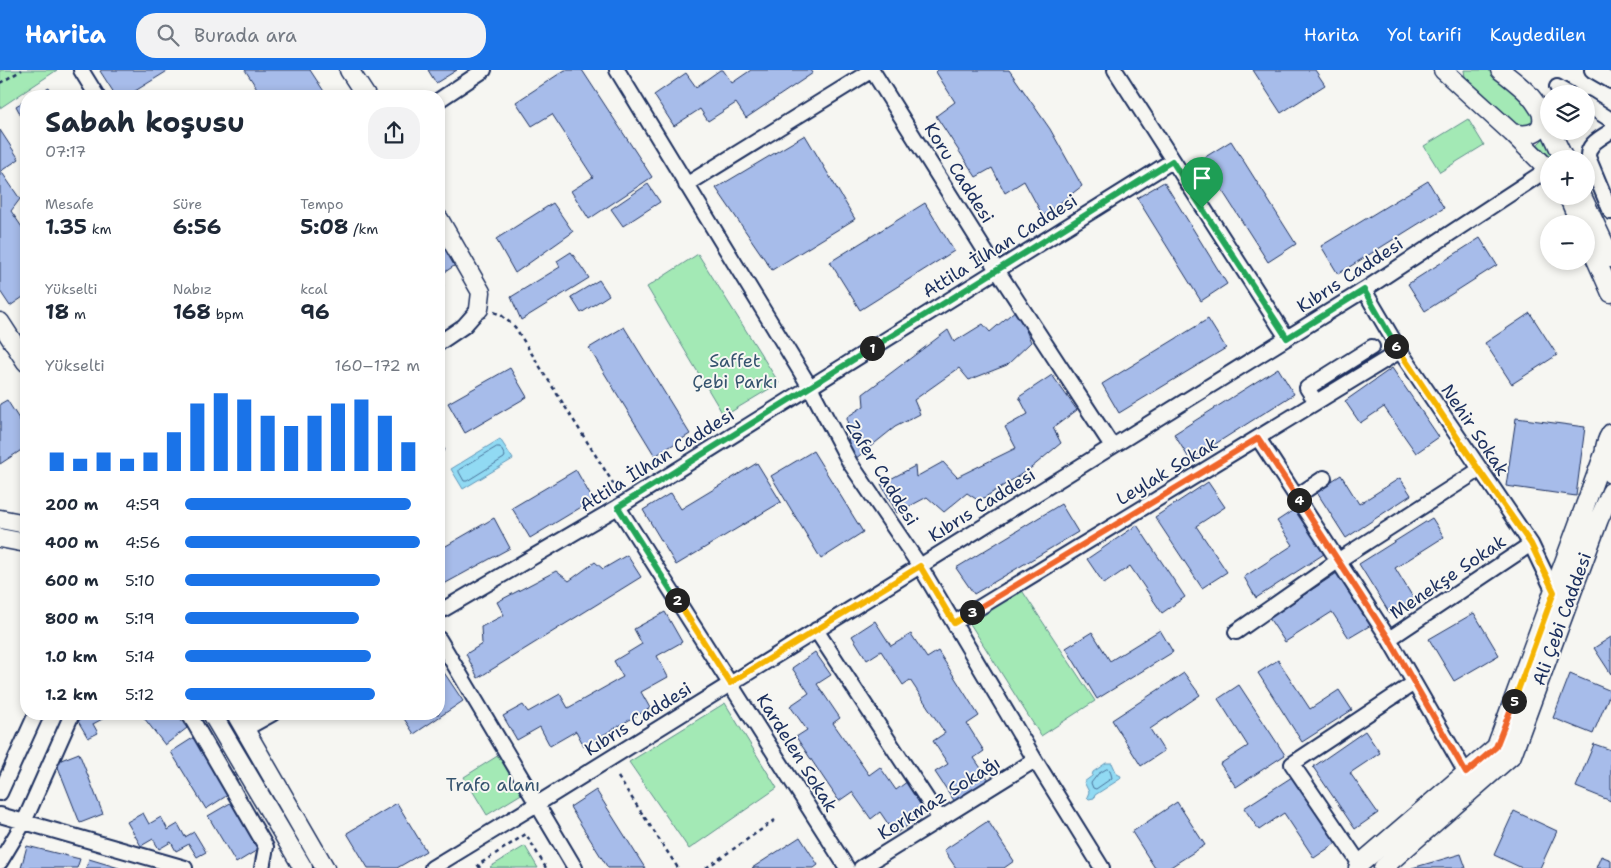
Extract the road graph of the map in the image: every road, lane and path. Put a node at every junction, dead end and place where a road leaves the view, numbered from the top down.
1 (22, 70) edge
2 (81, 70) edge
3 (349, 70) edge
4 (484, 70) edge
5 (617, 70) edge
6 (872, 70) edge
7 (1115, 70) edge
8 (1443, 70) edge
9 (1500, 70) edge
10 (1592, 70) edge
11 (1455, 77) edge
12 (1611, 81) edge
13 (0, 83) edge
14 (93, 90) edge
15 (362, 90) edge
16 (445, 96) edge
17 (1538, 104) junction
18 (1540, 108) edge
19 (1595, 110) edge
20 (1611, 120) edge
21 (1611, 131) edge
22 (1512, 133) junction
23 (1172, 161) junction
24 (1540, 161) edge
25 (1540, 174) edge
26 (686, 185) junction
27 (1586, 205) edge
28 (1611, 212) edge
29 (445, 229) edge
30 (1595, 257) edge
31 (1611, 258) edge
32 (997, 270) junction
33 (1364, 290) junction
34 (1611, 293) edge
35 (479, 308) junction
36 (1, 324) edge
37 (1287, 338) junction
38 (445, 339) edge
39 (1372, 347) dead end
40 (20, 350) edge
41 (1400, 351) junction
42 (810, 387) junction
43 (1316, 402) junction
44 (1611, 433) edge
45 (1258, 438) junction
46 (1112, 446) junction
47 (1604, 454) junction
48 (1479, 470) junction
49 (1611, 474) edge
50 (1324, 478) dead end
51 (1611, 492) edge
52 (1297, 496) junction
53 (622, 505) junction
54 (0, 519) edge
55 (20, 523) edge
56 (0, 538) edge
57 (20, 542) edge
58 (1531, 544) junction
59 (1339, 560) junction
60 (920, 566) junction
61 (1554, 592) junction
62 (445, 608) edge
63 (954, 623) junction
64 (816, 630) junction
65 (1236, 632) dead end
66 (1389, 639) junction
67 (445, 649) edge
68 (730, 683) junction
69 (1414, 683) junction
70 (33, 720) edge
71 (69, 720) edge
72 (192, 720) edge
73 (216, 720) edge
74 (240, 720) edge
75 (261, 720) edge
76 (245, 729) junction
77 (1036, 760) junction
78 (1466, 773) junction
79 (618, 777) dead end
80 (0, 793) edge
81 (537, 804) junction
82 (0, 815) edge
83 (778, 818) dead end
84 (940, 819) junction
85 (24, 822) junction
86 (0, 862) edge
87 (138, 862) edge
88 (1359, 866) edge
89 (185, 868) edge
90 (262, 868) edge
91 (302, 868) edge
92 (325, 868) edge
93 (432, 868) edge
94 (480, 868) edge
95 (546, 868) edge
96 (576, 868) edge
97 (678, 868) edge
98 (706, 868) edge
99 (847, 868) edge
100 (862, 868) edge
101 (1102, 868) edge
102 (1383, 868) edge

1 - 13 path
2 - 14 street
3 - 15 main road
4 - 16 street
5 - 26 street, Zafer Caddesi
6 - 26 street
6 - 32 street, Koru Caddesi
7 - 23 street
8 - 11 main road
9 - 17 main road
10 - 12 street
11 - 22 main road
17 - 18 main road
17 - 22 main road
19 - 20 street
21 - 28 street
22 - 24 main road
23 - 32 street, Attila İlhan Caddesi
23 - 37 street
25 - 33 street, Kıbrıs Caddesi
26 - 42 street, Zafer Caddesi
27 - 31 main road
29 - 35 main road
30 - 34 main road
32 - 42 street, Attila İlhan Caddesi
32 - 46 street, Koru Caddesi
33 - 37 street, Kıbrıs Caddesi
33 - 41 street, Nehir Sokak
35 - 38 street
35 - 53 path
36 - 40 main road
37 - 46 street, Kıbrıs Caddesi
39 - 43 street
41 - 43 street, Leylak Sokak
41 - 48 street, Nehir Sokak
42 - 53 street, Attila İlhan Caddesi
42 - 60 street, Zafer Caddesi
43 - 45 street, Leylak Sokak
44 - 47 main road, Ali Çebi Caddesi
45 - 52 street
45 - 63 street, Leylak Sokak
46 - 60 street, Kıbrıs Caddesi
47 - 49 main road
47 - 61 main road, Ali Çebi Caddesi
48 - 58 street, Nehir Sokak
48 - 59 street
50 - 52 street
51 - 102 main road, Ali Çebi Caddesi
52 - 59 street
53 - 62 street, Attila İlhan Caddesi
53 - 68 street, Kardelen Sokak
54 - 55 main road
56 - 57 main road
58 - 61 street, Nehir Sokak
58 - 66 street, Menekşe Sokak
59 - 65 street
59 - 66 street
60 - 63 street, Zafer Caddesi
60 - 64 street, Kıbrıs Caddesi
61 - 78 main road, Ali Çebi Caddesi
63 - 77 street, Zafer Caddesi
64 - 68 street, Kıbrıs Caddesi
64 - 84 street
66 - 69 street, Menekşe Sokak
67 - 81 street
68 - 81 street, Kıbrıs Caddesi
68 - 99 street, Kardelen Sokak
69 - 78 street, Menekşe Sokak
69 - 88 street
70 - 80 street
71 - 85 street
72 - 90 street
73 - 91 main road
74 - 76 main road
75 - 76 street
76 - 92 main road
77 - 84 street, Korkmaz Sokağı
77 - 101 street, Zafer Caddesi
78 - 88 main road, Ali Çebi Caddesi
79 - 97 path
81 - 93 street, Kıbrıs Caddesi
81 - 96 street
82 - 85 street
83 - 98 path
84 - 100 street, Korkmaz Sokağı
85 - 86 street
85 - 87 street
87 - 89 street
94 - 95 path

